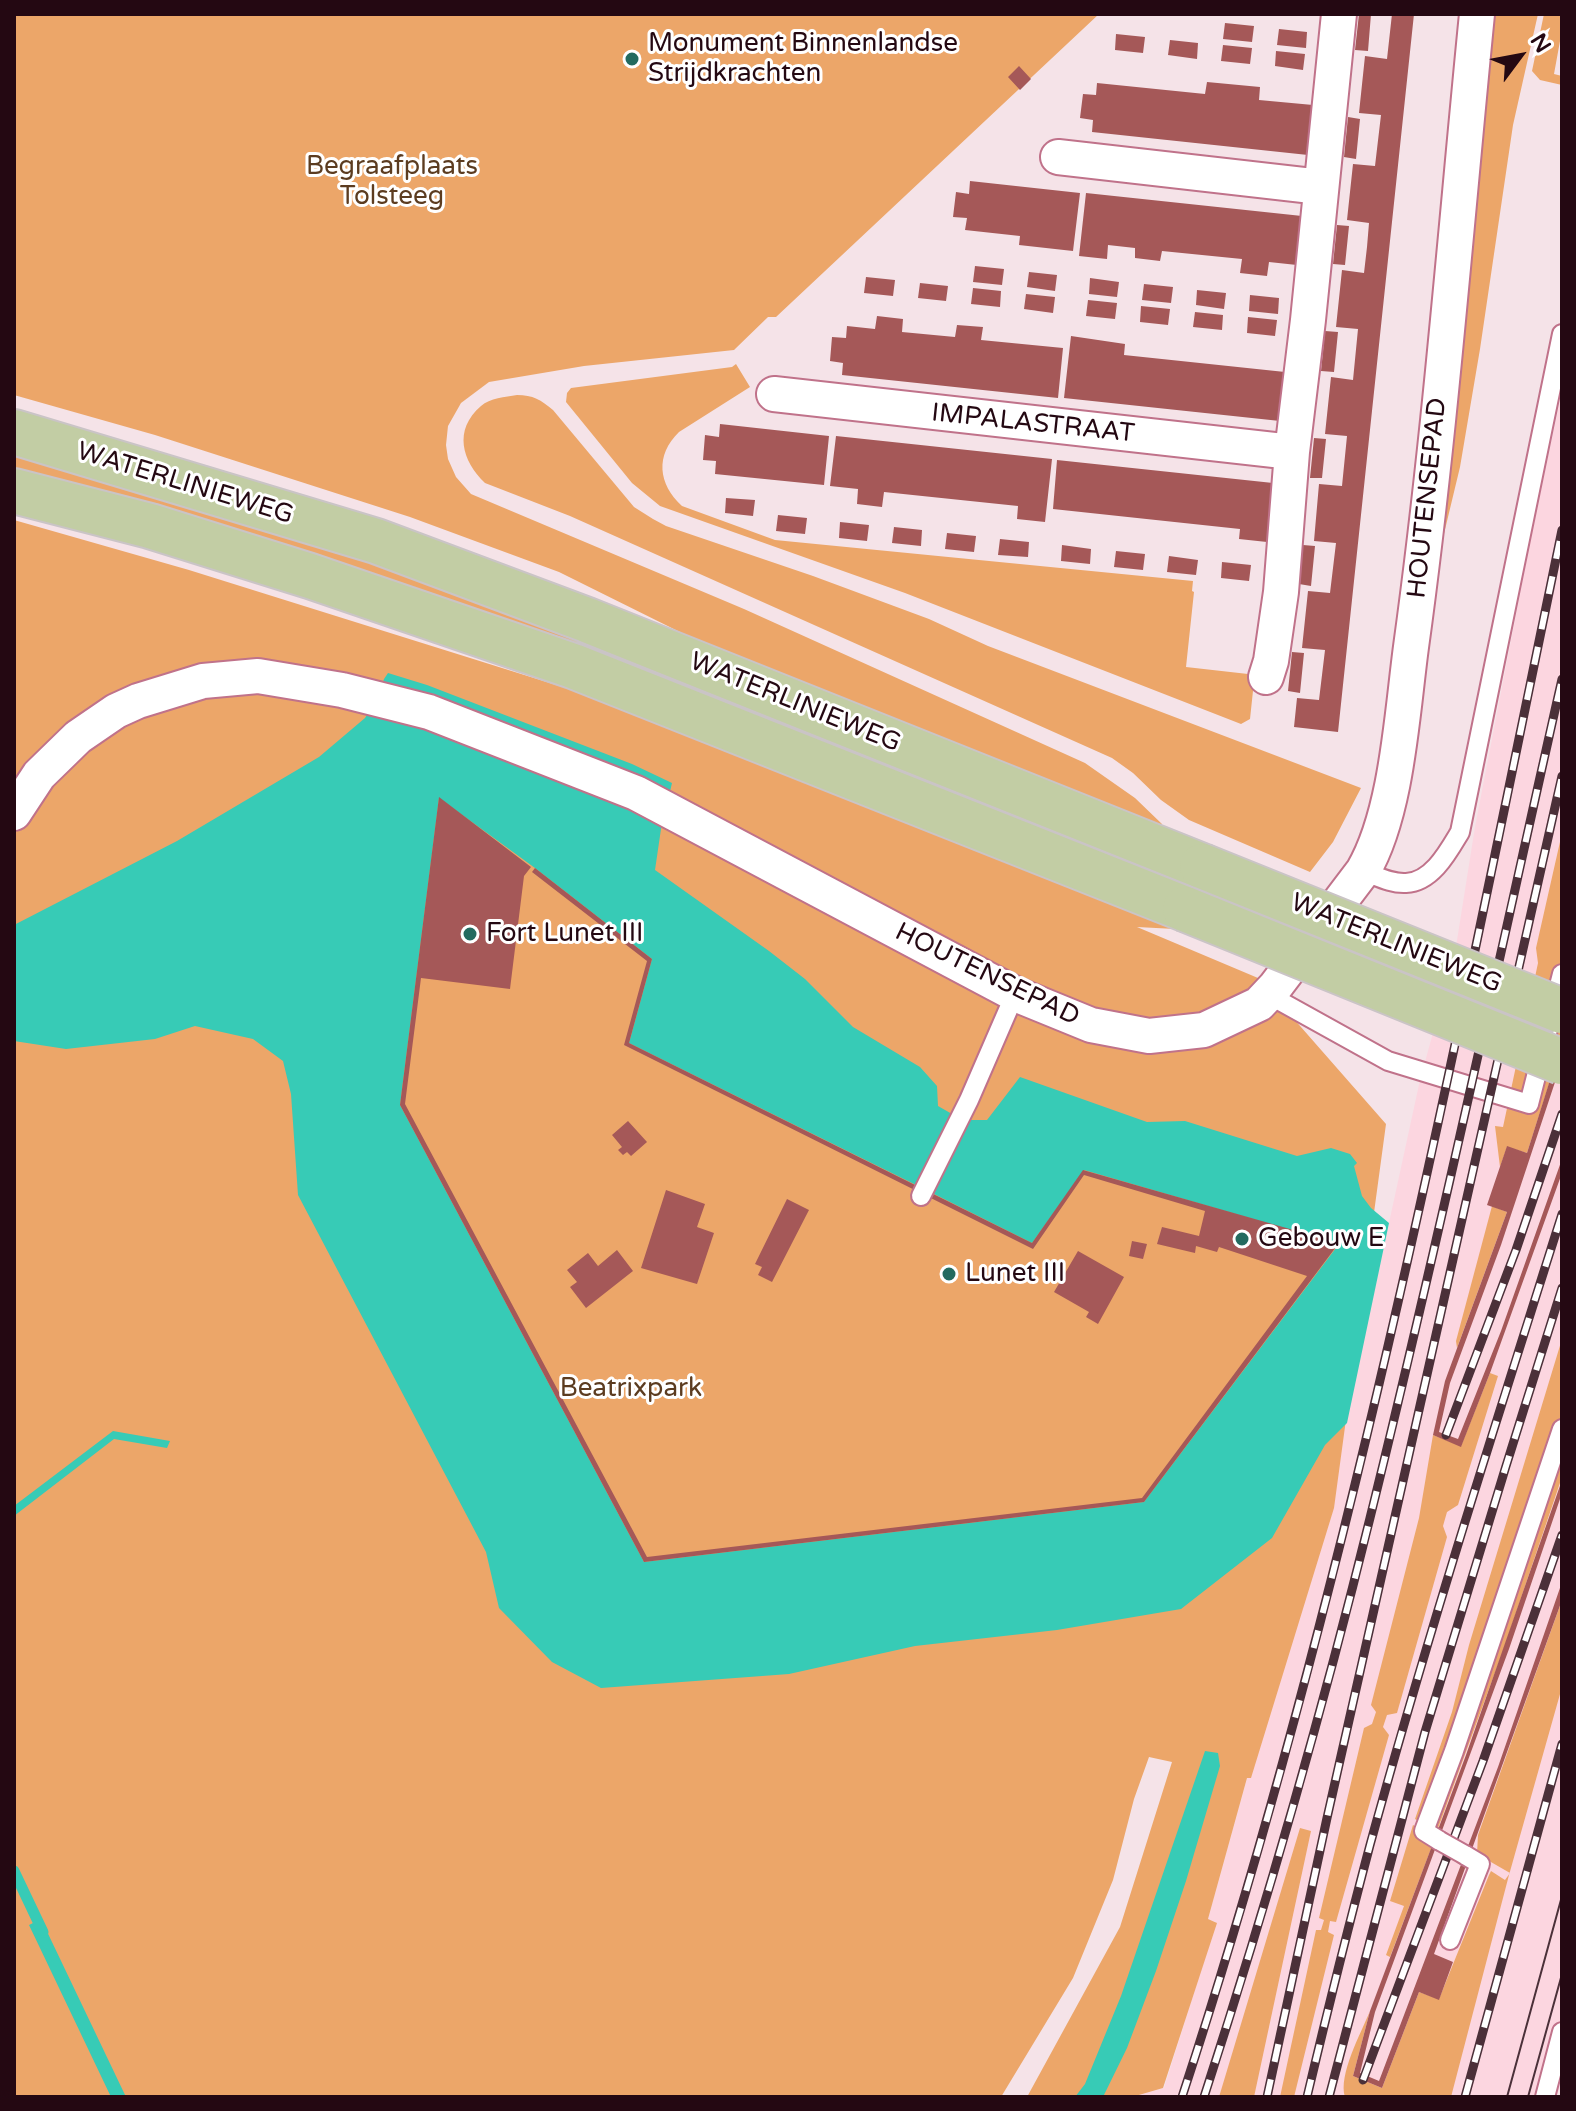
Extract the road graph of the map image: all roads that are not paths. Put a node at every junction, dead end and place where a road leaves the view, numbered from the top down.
1 (1339, 14) edge
2 (1477, 14) edge
3 (1058, 157) dead end
4 (1321, 187) junction
5 (1562, 334) edge
6 (774, 394) dead end
7 (14, 432) edge
8 (1292, 452) junction
9 (14, 491) edge
10 (1266, 677) dead end
11 (14, 813) edge
12 (1363, 871) junction
13 (1562, 974) edge
14 (1015, 994) junction
15 (1269, 995) junction
16 (1562, 1011) edge
17 (1562, 1062) edge
18 (921, 1196) dead end
19 (1562, 1429) edge
20 (1450, 1940) dead end
21 (1562, 2032) edge
22 (1545, 2097) edge

1 - 4 street
2 - 12 street, HOUTENSEPAD
3 - 4 street
4 - 8 street
5 - 12 lane
6 - 8 street, IMPALASTRAAT
7 - 16 main road, WATERLINIEWEG, bridge
8 - 10 street
9 - 17 main road, WATERLINIEWEG, bridge
11 - 14 street, HOUTENSEPAD
12 - 15 street, HOUTENSEPAD
13 - 15 lane
14 - 15 street, HOUTENSEPAD
14 - 18 lane
19 - 20 lane, bridge
21 - 22 lane

